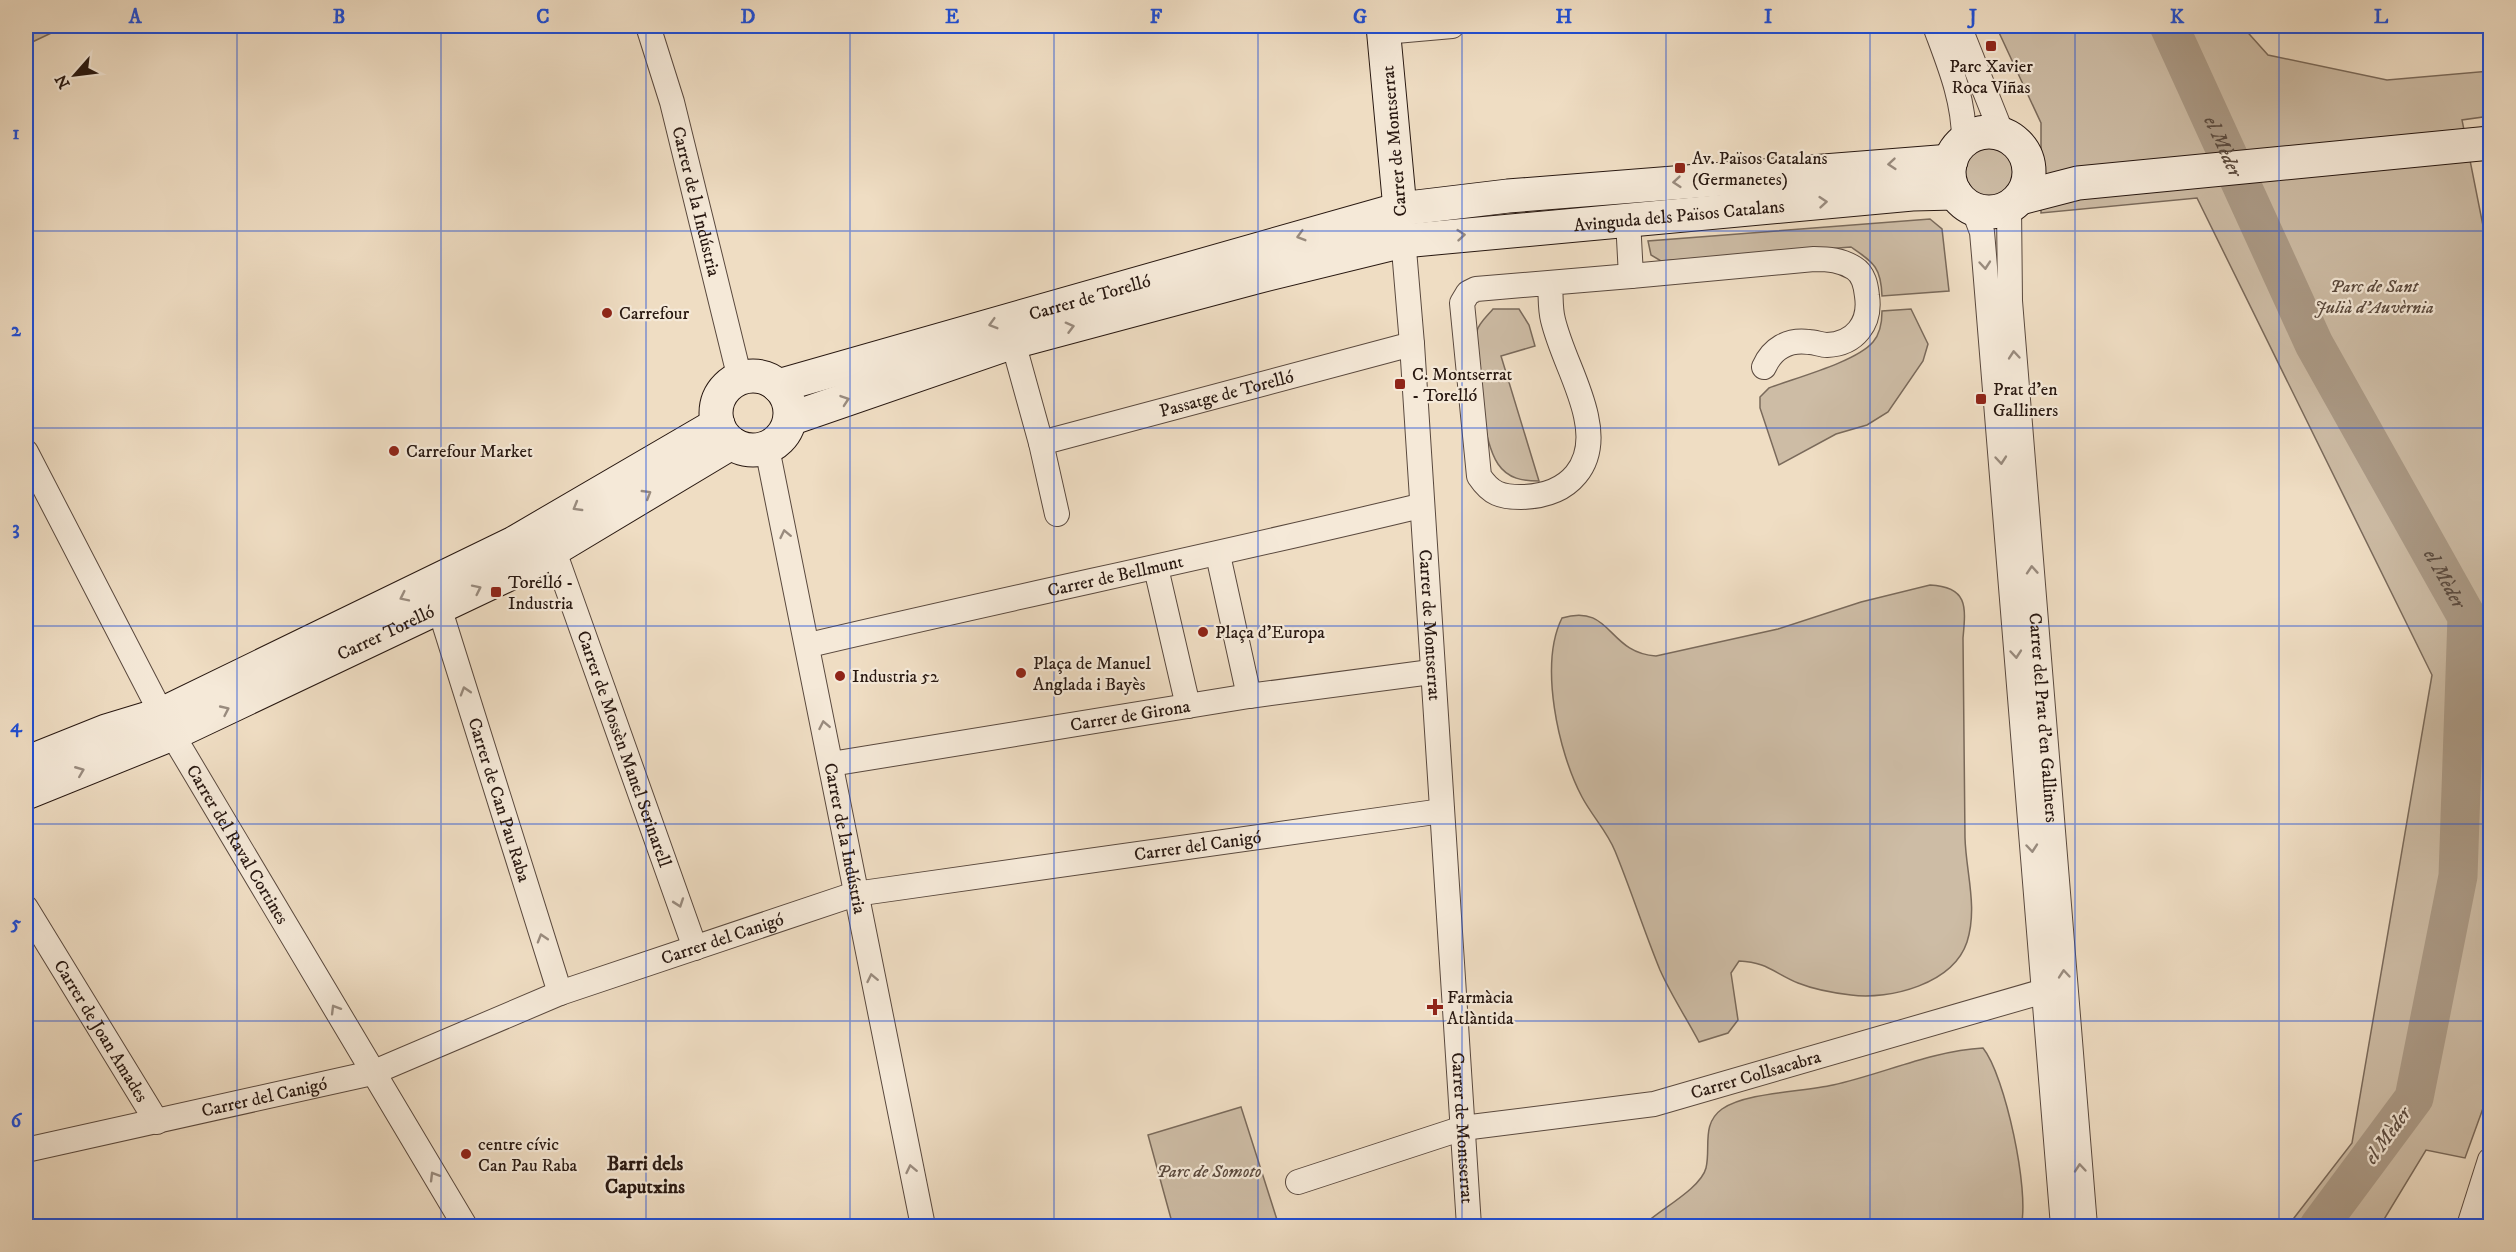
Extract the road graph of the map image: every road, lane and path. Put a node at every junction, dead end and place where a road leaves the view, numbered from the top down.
1 (648, 26) edge
2 (1452, 26) edge
3 (1935, 26) edge
4 (1959, 26) edge
5 (1384, 29) edge
6 (2002, 134) junction
7 (2490, 143) edge
8 (2028, 160) junction
9 (1961, 176) junction
10 (2078, 183) junction
11 (2015, 202) junction
12 (1400, 209) junction
13 (1628, 220) junction
14 (1403, 241) junction
15 (1631, 276) junction
16 (1550, 284) junction
17 (1013, 342) junction
18 (1412, 344) junction
19 (1764, 367) dead end
20 (740, 379) junction
21 (778, 386) junction
22 (790, 419) junction
23 (724, 433) junction
24 (1041, 443) junction
25 (767, 448) junction
26 (26, 452) edge
27 (1420, 506) junction
28 (1057, 514) dead end
29 (554, 551) junction
30 (1218, 555) junction
31 (1156, 568) junction
32 (439, 607) junction
33 (809, 645) junction
34 (1431, 672) junction
35 (1249, 696) junction
36 (1188, 706) junction
37 (167, 724) junction
38 (26, 763) edge
39 (831, 764) junction
40 (26, 793) edge
41 (1442, 811) junction
42 (855, 894) junction
43 (26, 908) edge
44 (694, 948) junction
45 (2043, 991) junction
46 (560, 993) junction
47 (372, 1073) junction
48 (157, 1122) junction
49 (1463, 1128) junction
50 (26, 1150) edge
51 (2490, 1160) edge
52 (1298, 1182) dead end
53 (465, 1227) edge
54 (923, 1227) edge
55 (1468, 1227) edge
56 (2062, 1227) edge
57 (2085, 1227) edge
58 (2469, 1227) edge

1 - 20 street, Carrer de la Indústria
2 - 5 street
3 - 9 street, Carrer del Prat d'en Galliners
4 - 6 street
5 - 12 street, Carrer de Montserrat
6 - 8 street
6 - 9 street
7 - 10 street
8 - 10 street
8 - 11 street
9 - 11 street
9 -> 12 street, Avinguda dels Països Catalans
13 -> 9 street, Avinguda dels Països Catalans
9 -> 45 street, Carrer del Prat d'en Galliners
10 - 11 street
57 -> 11 street, Carrer del Prat d'en Galliners
12 - 14 street, Carrer de Montserrat
12 -> 21 street, Carrer de Torelló
14 -> 13 street, Avinguda dels Països Catalans
13 - 15 street
17 -> 14 street, Carrer de Torelló
14 - 18 street, Carrer de Montserrat
15 - 16 street
15 - 19 street
16 - 16 street
22 -> 17 street, Carrer de Torelló
17 - 24 street
18 - 24 street, Passatge de Torelló
18 - 27 street, Carrer de Montserrat
20 - 21 street
20 - 23 street
21 - 22 street
22 - 25 street
23 - 25 street
29 -> 23 street, Carrer Torelló
23 -> 37 street, Carrer Torelló
24 - 28 street
33 -> 25 street, Carrer de la Indústria
26 - 37 street, Carrer del Raval Cortines
27 - 30 street, Carrer de Bellmunt
27 - 34 street, Carrer de Montserrat
32 -> 29 street, Carrer Torelló
29 -> 44 street, Carrer de Mossèn Manel Serinarell
30 - 31 street, Carrer de Bellmunt
30 - 35 street
31 - 33 street, Carrer de Bellmunt
31 - 36 street
37 -> 32 street, Carrer Torelló
46 -> 32 street, Carrer de Can Pau Raba
39 -> 33 street, Carrer de la Indústria
34 - 35 street, Carrer de Girona
34 - 41 street, Carrer de Montserrat
35 - 36 street, Carrer de Girona
36 - 39 street, Carrer de Girona
37 - 38 street, Carrer Torelló
40 -> 37 street, Carrer Torelló
47 -> 37 street, Carrer del Raval Cortines
39 - 42 street, Carrer de la Indústria
41 - 42 street, Carrer del Canigó
41 - 49 street, Carrer de Montserrat
42 - 44 street, Carrer del Canigó
54 -> 42 street, Carrer de la Indústria
43 - 48 street, Carrer de Joan Amades
44 - 46 street, Carrer del Canigó
45 - 49 street, Carrer Collsacabra
45 - 56 street, Carrer del Prat d'en Galliners
46 - 47 street, Carrer del Canigó
47 - 48 street, Carrer del Canigó
53 -> 47 street, Carrer del Raval Cortines
48 - 50 street, Carrer del Canigó
49 - 52 street, Carrer Collsacabra
49 - 55 street, Carrer de Montserrat
51 - 58 street

